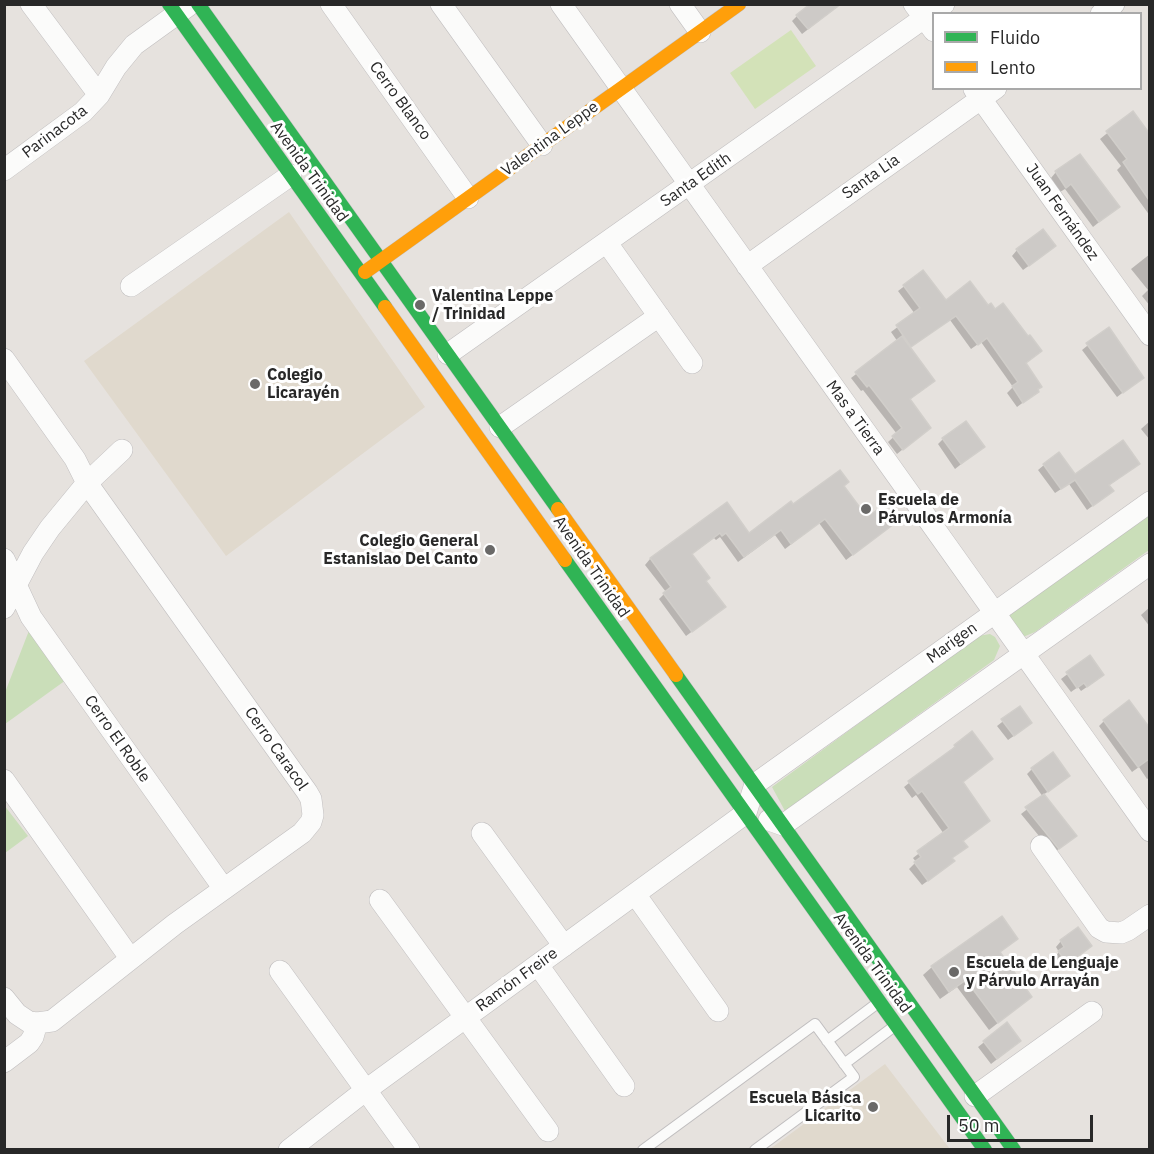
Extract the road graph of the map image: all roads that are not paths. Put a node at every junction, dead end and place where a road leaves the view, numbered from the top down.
1 (31, 4) edge
2 (198, 4) edge
3 (331, 4) edge
4 (441, 4) edge
5 (561, 4) edge
6 (680, 4) edge
7 (739, 4) edge
8 (179, 8) edge
9 (924, 18) edge
10 (700, 32) junction
11 (621, 89) junction
12 (984, 92) edge
13 (99, 95) junction
14 (542, 145) junction
15 (6, 167) edge
16 (291, 176) junction
17 (689, 185) junction
18 (468, 198) junction
19 (607, 243) junction
20 (381, 260) junction
21 (747, 266) junction
22 (361, 274) junction
23 (130, 286) dead end
24 (658, 316) junction
25 (1149, 335) edge
26 (448, 354) junction
27 (4, 359) edge
28 (692, 363) dead end
29 (500, 427) junction
30 (122, 450) dead end
31 (87, 483) junction
32 (1149, 502) edge
33 (4, 560) edge
34 (1149, 564) edge
35 (16, 585) junction
36 (4, 608) edge
37 (994, 613) junction
38 (1023, 654) junction
39 (4, 780) edge
40 (755, 784) junction
41 (746, 813) junction
42 (783, 825) junction
43 (1149, 831) edge
44 (482, 833) dead end
45 (1041, 846) dead end
46 (224, 889) junction
47 (635, 894) junction
48 (380, 900) dead end
49 (1149, 915) edge
50 (564, 946) junction
51 (130, 958) junction
52 (538, 965) junction
53 (280, 971) dead end
54 (4, 998) edge
55 (879, 1001) junction
56 (718, 1011) dead end
57 (1092, 1012) dead end
58 (464, 1018) junction
59 (37, 1023) junction
60 (896, 1025) junction
61 (827, 1041) junction
62 (4, 1062) edge
63 (844, 1064) junction
64 (624, 1086) dead end
65 (366, 1090) junction
66 (975, 1096) junction
67 (548, 1131) dead end
68 (289, 1149) edge
69 (408, 1149) edge
70 (643, 1149) edge
71 (755, 1149) edge
72 (985, 1149) edge
73 (1014, 1149) edge

1 - 13 street
2 - 20 main road, Avenida Trinidad
3 - 18 street, Cerro Blanco
4 - 14 street
5 - 11 street, Mas a Tierra
6 - 10 street
7 - 10 main road, Valentina Leppe
8 - 13 street, Parinacota
8 - 16 main road, Avenida Trinidad
9 - 17 street, Santa Edith
10 - 11 main road, Valentina Leppe
11 - 14 main road, Valentina Leppe
11 - 17 street, Mas a Tierra
12 - 21 street, Santa Lia
12 - 25 street, Juan Fernández
13 - 15 street, Parinacota
14 - 18 main road, Valentina Leppe
16 - 22 main road, Avenida Trinidad
16 - 23 street
17 - 19 street, Santa Edith
17 - 21 street, Mas a Tierra
18 - 20 main road, Valentina Leppe
19 - 24 street
19 - 26 street, Santa Edith
20 - 22 main road, Valentina Leppe
20 - 26 main road, Avenida Trinidad
21 - 37 street, Mas a Tierra
22 - 41 main road, Avenida Trinidad
24 - 28 street
24 - 29 street
26 - 29 main road, Avenida Trinidad
27 - 31 street, Cerro Caracol
29 - 40 main road, Avenida Trinidad
30 - 31 street
31 - 35 street
31 - 46 street, Cerro Caracol
32 - 37 street, Marigen
33 - 35 street, Cerro El Roble
34 - 38 street
35 - 36 street
35 - 46 street, Cerro El Roble
37 - 38 street, Mas a Tierra
37 - 40 street, Marigen
38 - 42 street
38 - 43 street, Mas a Tierra
39 - 51 street
40 - 41 street
40 - 42 main road, Avenida Trinidad
41 - 42 street
41 - 47 street, Ramón Freire
41 - 55 main road, Avenida Trinidad
42 - 66 main road, Avenida Trinidad
44 - 50 street
45 - 49 street
46 - 51 street, Cerro Caracol
47 - 50 street, Ramón Freire
47 - 56 street
48 - 58 street
50 - 52 street, Ramón Freire
51 - 59 street, Cerro Caracol
52 - 58 street, Ramón Freire
52 - 64 street
53 - 65 street
54 - 59 street
55 - 60 main road, Avenida Trinidad
55 - 61 lane
57 - 66 street
58 - 65 street, Ramón Freire
58 - 67 street
59 - 62 street
60 - 63 lane
60 - 72 main road, Avenida Trinidad
61 - 63 lane
61 - 70 lane
63 - 71 lane
65 - 68 street, Ramón Freire
65 - 69 street
66 - 73 main road, Avenida Trinidad

